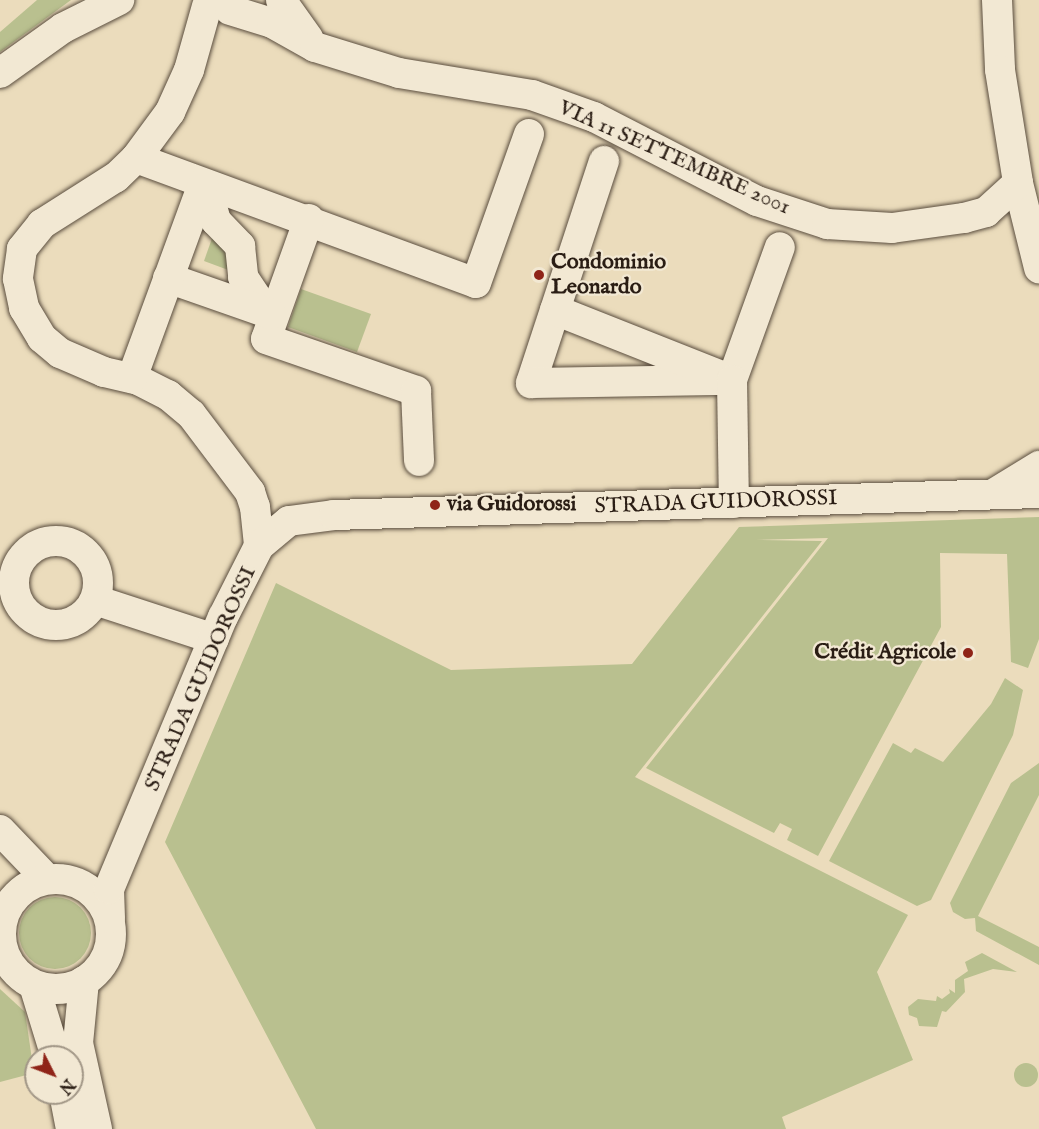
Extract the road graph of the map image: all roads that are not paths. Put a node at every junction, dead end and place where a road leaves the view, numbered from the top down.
1 (119, 0) edge
2 (281, 0) edge
3 (997, 0) edge
4 (222, 4) edge
5 (315, 47) junction
6 (0, 74) edge
7 (529, 134) dead end
8 (136, 158) junction
9 (604, 161) dead end
10 (1018, 183) junction
11 (202, 186) junction
12 (986, 212) junction
13 (309, 219) junction
14 (1028, 227) junction
15 (780, 247) dead end
16 (1039, 268) edge
17 (168, 278) junction
18 (555, 310) junction
19 (271, 314) junction
20 (132, 378) junction
21 (732, 380) junction
22 (419, 461) dead end
23 (1039, 466) edge
24 (1039, 493) edge
25 (992, 495) junction
26 (734, 503) junction
27 (259, 546) junction
28 (95, 600) dead end
29 (214, 639) junction
30 (0, 830) edge
31 (130, 843) junction
32 (47, 879) junction
33 (78, 883) junction
34 (3, 909) edge
35 (110, 918) junction
36 (4, 961) edge
37 (84, 981) junction
38 (34, 985) junction
39 (52, 1045) edge
40 (66, 1105) edge
41 (71, 1129) edge
42 (97, 1129) edge

1 - 6 street
2 - 5 street
3 - 10 street
4 - 5 street, VIA 11 SETTEMBRE 2001
4 - 8 street
5 - 12 street, VIA 11 SETTEMBRE 2001
7 - 13 street
8 - 11 street
8 - 20 street
9 - 18 street
10 - 12 street
10 - 14 street
11 - 13 street
11 - 17 street
11 - 19 street
12 - 14 street, VIA 11 SETTEMBRE 2001
13 - 19 street
14 - 16 street
15 - 21 street
17 - 19 street
17 - 20 street
18 - 21 street
18 - 21 street
19 - 22 street
20 - 27 street
21 - 26 street
23 - 25 street
24 - 25 street, STRADA GUIDOROSSI
25 - 26 street, STRADA GUIDOROSSI
26 - 27 street, STRADA GUIDOROSSI
27 - 29 street, STRADA GUIDOROSSI
28 - 29 street
29 - 31 street, STRADA GUIDOROSSI
30 - 32 street
31 - 33 street
31 - 35 street, STRADA GUIDOROSSI
32 - 33 street
32 - 34 street
33 - 35 street
34 - 36 street
35 - 37 street
36 - 38 street
37 - 38 street
37 - 42 street
38 - 39 street
40 - 41 street

